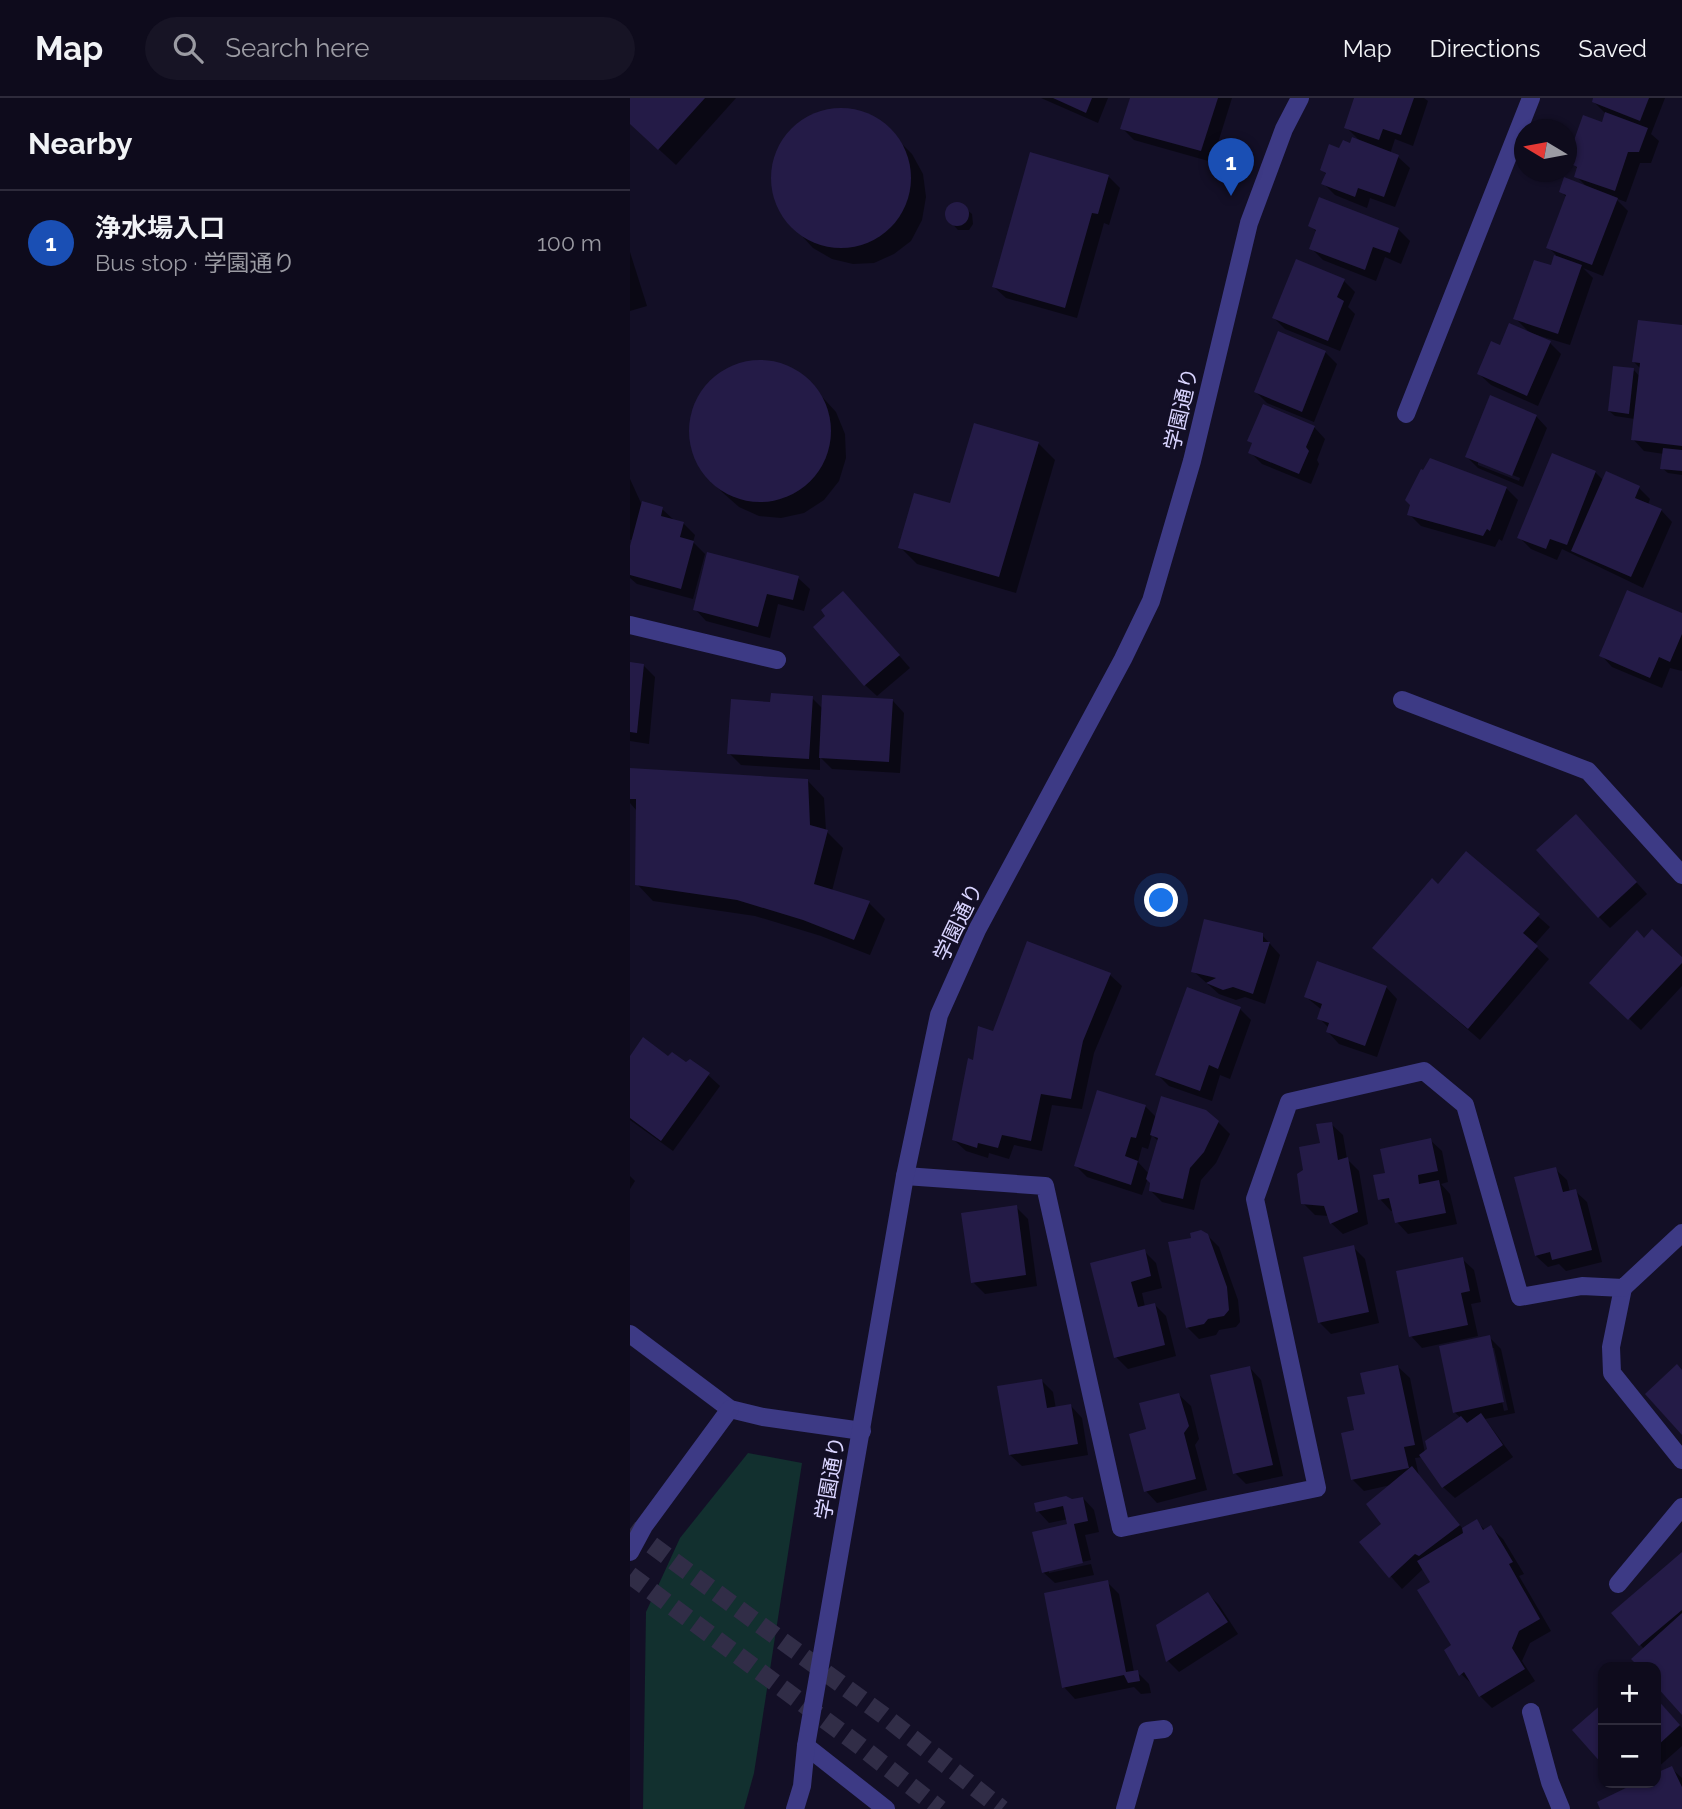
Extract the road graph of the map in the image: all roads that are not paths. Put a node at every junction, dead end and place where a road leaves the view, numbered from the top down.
1 (1300, 98) edge
2 (1531, 98) edge
3 (1406, 414) dead end
4 (630, 625) edge
5 (777, 660) dead end
6 (1402, 700) dead end
7 (1682, 875) edge
8 (905, 1176) junction
9 (1682, 1233) edge
10 (1623, 1288) junction
11 (630, 1334) edge
12 (730, 1409) junction
13 (862, 1431) junction
14 (1682, 1460) edge
15 (1682, 1507) edge
16 (630, 1552) edge
17 (1618, 1584) dead end
18 (1531, 1712) dead end
19 (1164, 1729) dead end
20 (806, 1746) junction
21 (795, 1809) edge
22 (886, 1809) edge
23 (1125, 1809) edge
24 (1561, 1809) edge

1 - 8 street, 学園通り
2 - 3 street
4 - 5 street
6 - 7 street
8 - 10 street
8 - 13 street, 学園通り
9 - 10 street
10 - 14 street
11 - 12 street
12 - 13 street
12 - 16 street
13 - 20 street, 学園通り
15 - 17 street
18 - 24 street
19 - 23 street
20 - 21 street, 学園通り
20 - 22 street

